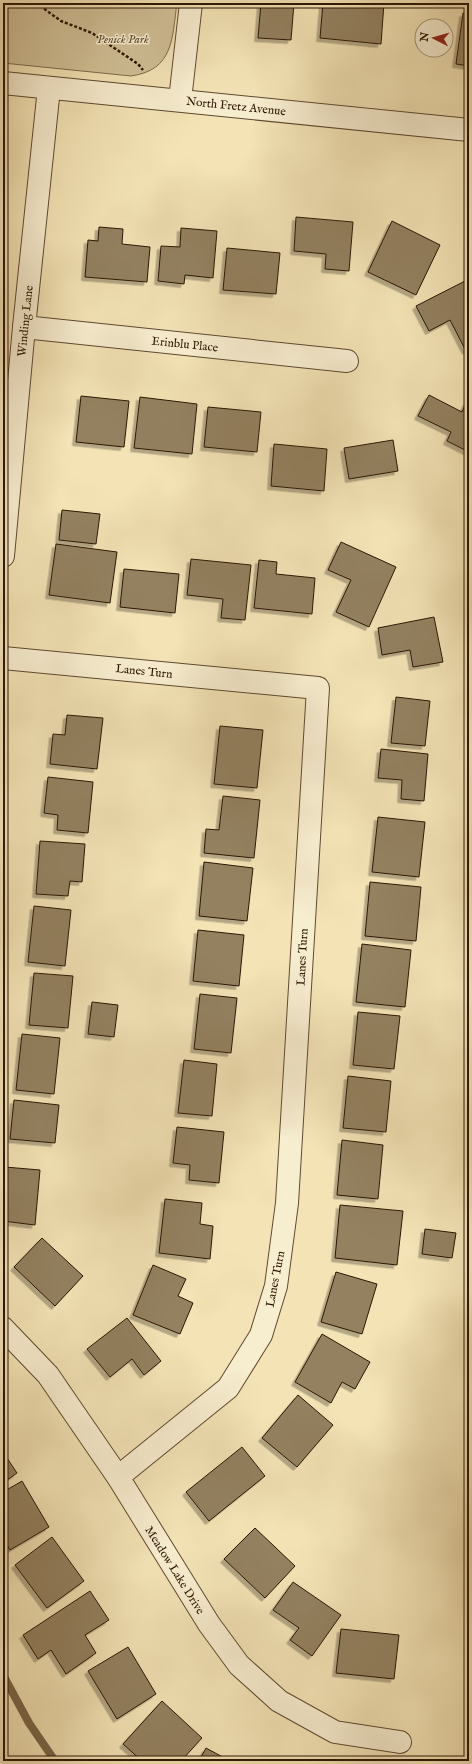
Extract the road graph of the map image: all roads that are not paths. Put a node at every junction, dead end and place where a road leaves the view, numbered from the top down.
1 (191, 3) edge
2 (3, 83) edge
3 (49, 88) junction
4 (180, 100) junction
5 (469, 130) edge
6 (24, 327) junction
7 (347, 362) dead end
8 (3, 556) edge
9 (3, 658) edge
10 (3, 1328) edge
11 (118, 1477) junction
12 (400, 1742) dead end

1 - 4 street
2 - 3 street, North Fretz Avenue
3 - 4 street, North Fretz Avenue
3 - 6 street, Winding Lane
4 - 5 street, North Fretz Avenue
6 - 7 street, Erinblu Place
6 - 8 street, Winding Lane
9 - 11 street, Lanes Turn
10 - 11 street, Meadow Lake Drive
11 - 12 street, Meadow Lake Drive

